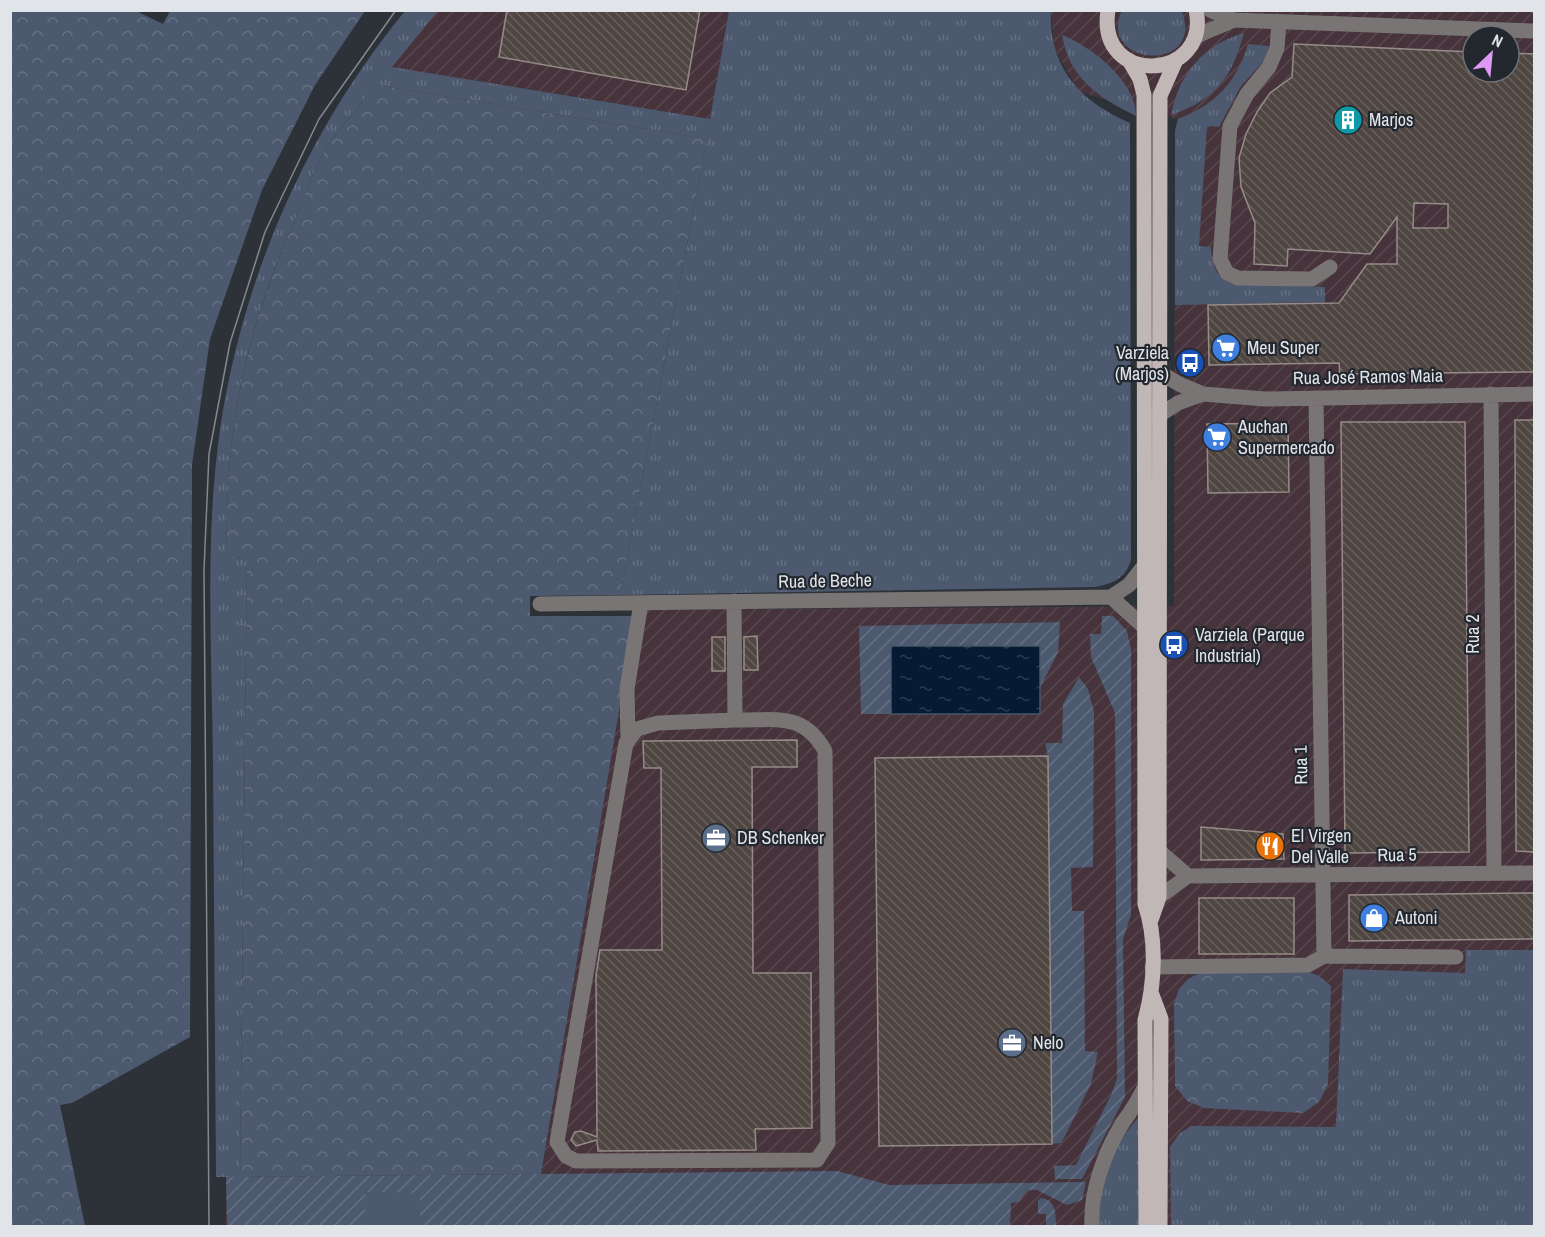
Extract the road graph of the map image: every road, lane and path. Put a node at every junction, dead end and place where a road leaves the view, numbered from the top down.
1 (1107, 10) edge
2 (1196, 10) edge
3 (1210, 10) edge
4 (1234, 20) junction
5 (1279, 22) junction
6 (1534, 31) edge
7 (1196, 36) junction
8 (1176, 60) junction
9 (1130, 62) junction
10 (1144, 248) junction
11 (1330, 267) dead end
12 (1160, 372) junction
13 (1203, 394) junction
14 (1491, 394) junction
15 (1534, 394) edge
16 (1316, 398) junction
17 (1158, 416) junction
18 (1144, 566) junction
19 (1111, 597) junction
20 (734, 602) junction
21 (641, 603) junction
22 (540, 604) dead end
23 (1144, 627) junction
24 (735, 720) junction
25 (628, 741) junction
26 (1159, 851) junction
27 (1494, 873) junction
28 (1534, 873) edge
29 (1188, 876) junction
30 (1321, 876) junction
31 (1160, 897) junction
32 (1151, 920) junction
33 (1323, 956) junction
34 (1455, 957) dead end
35 (1152, 967) junction
36 (1152, 995) junction
37 (1146, 1084) junction
38 (1092, 1227) edge
39 (1146, 1227) edge
40 (1160, 1227) edge

1 - 9 main road
2 - 7 main road
3 - 4 street
4 - 5 street
4 - 7 street
5 - 6 street
5 - 11 street
7 - 8 main road
8 - 9 main road
8 - 12 main road
9 - 10 main road
10 - 12 main road
10 - 18 main road
12 - 13 street, Rua José Ramos Maia
12 - 17 main road
13 - 16 street, Rua José Ramos Maia
13 - 17 street, Rua José Ramos Maia
14 - 15 street, Rua José Ramos Maia
14 - 16 street, Rua José Ramos Maia
14 - 27 street, Rua 2
16 - 30 street, Rua 1
17 - 26 main road
18 - 19 street
18 - 23 main road
19 - 20 street, Rua de Beche
19 - 23 street
20 - 21 street, Rua de Beche
20 - 24 street
21 - 22 street, Rua de Beche
21 - 25 street
23 - 32 main road
24 - 25 street
24 - 25 street
26 - 29 street
26 - 31 main road
27 - 28 street, Rua 5
27 - 30 street, Rua 5
29 - 30 street, Rua 5
29 - 31 street
30 - 33 street, Rua 1
31 - 32 main road
32 - 35 main road
33 - 34 street
33 - 35 street
35 - 36 main road
36 - 37 main road
36 - 40 main road
37 - 38 street
37 - 39 main road

